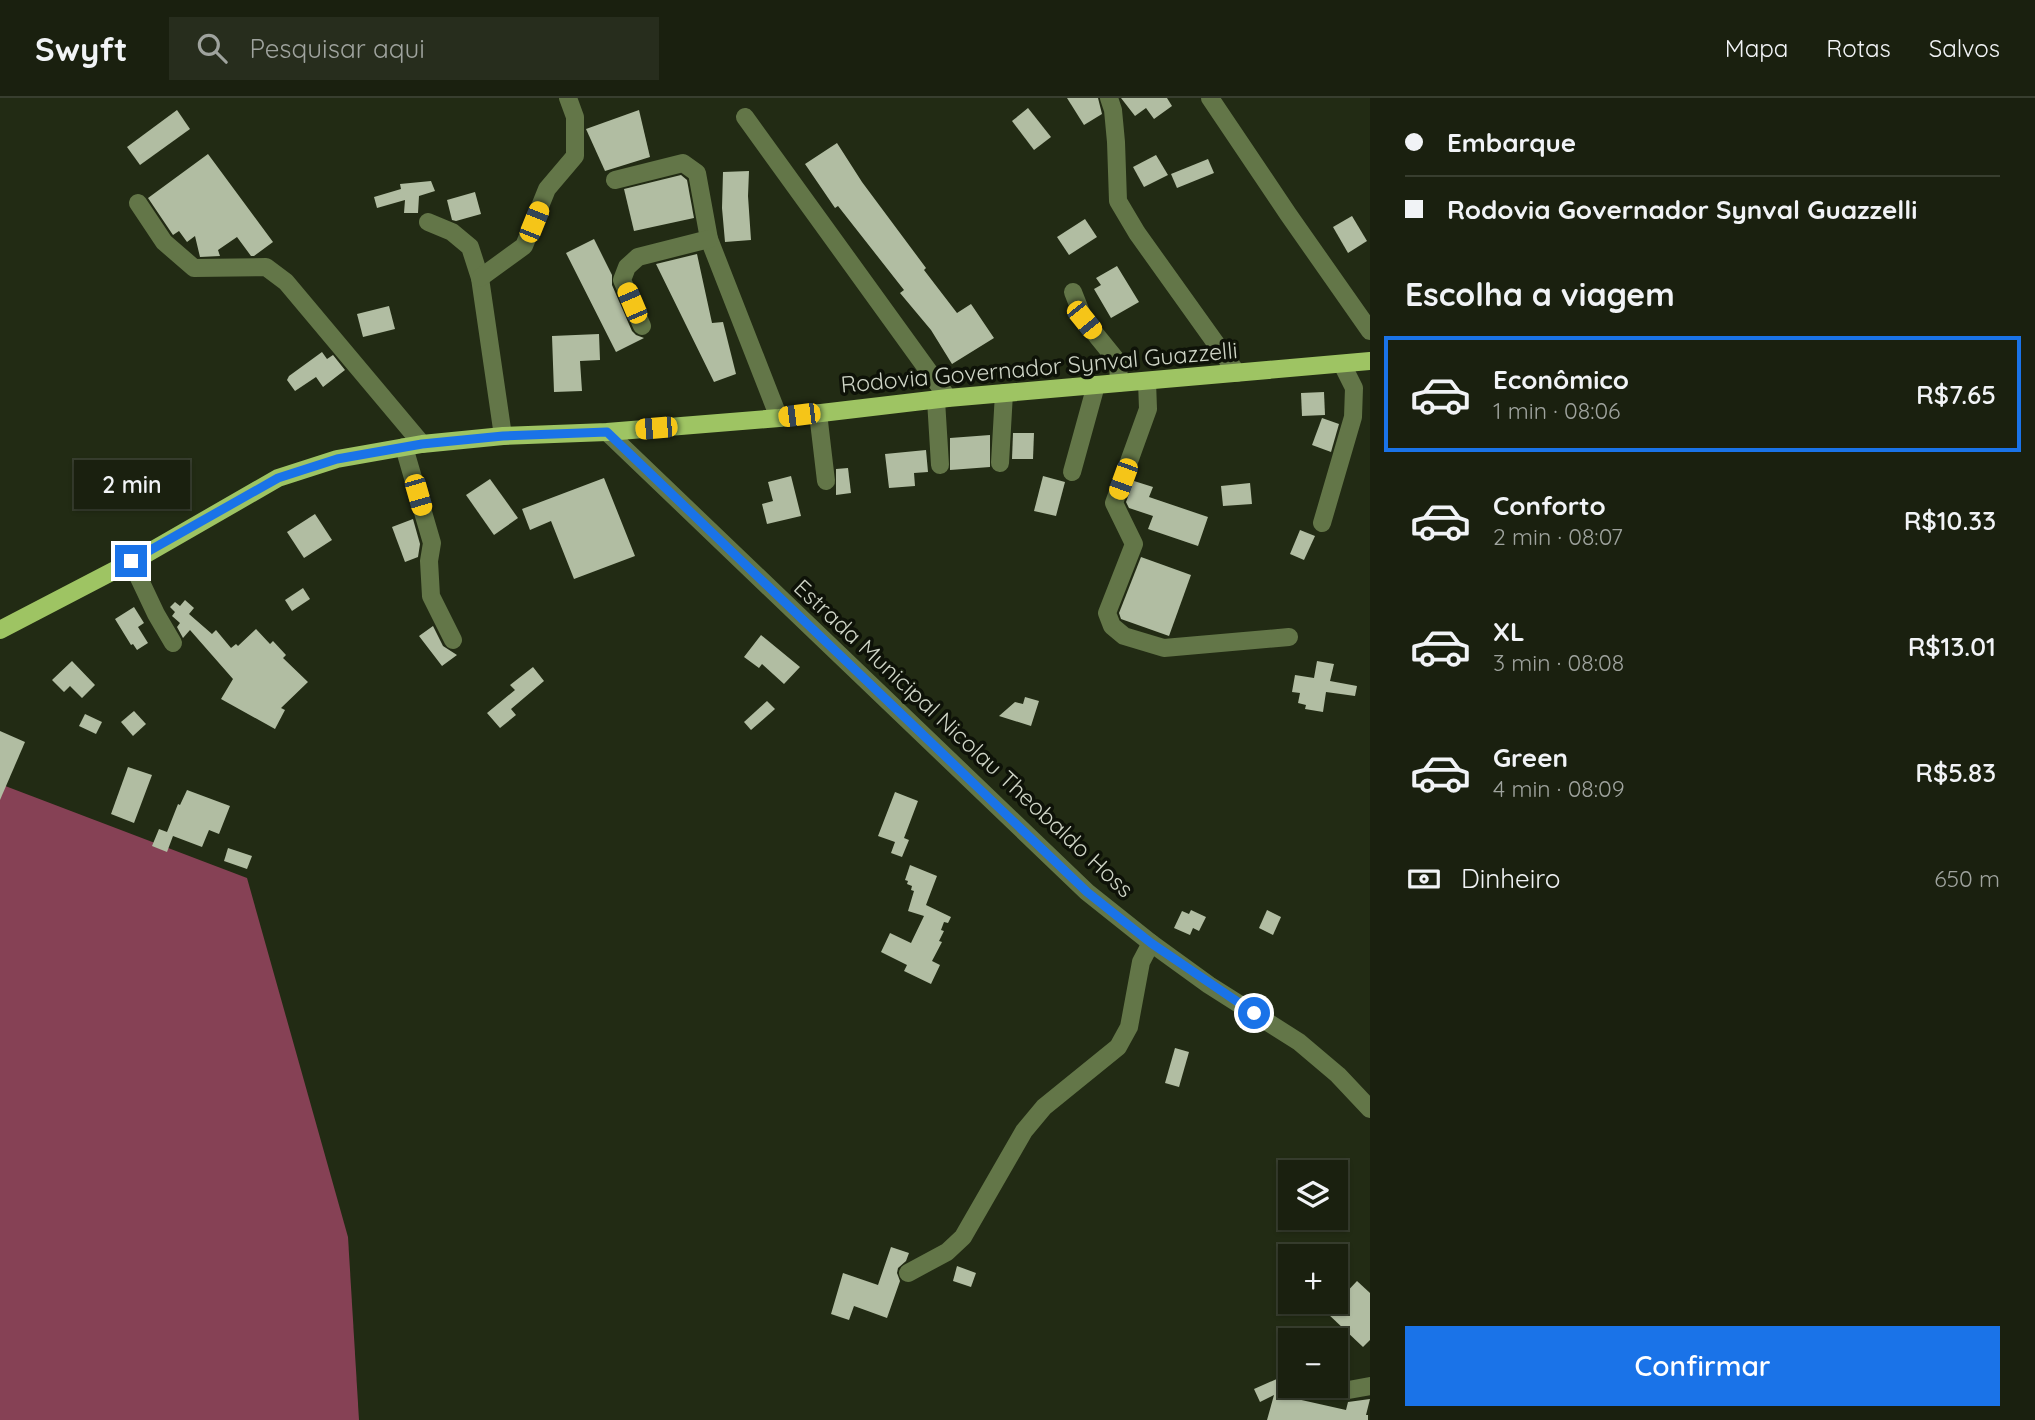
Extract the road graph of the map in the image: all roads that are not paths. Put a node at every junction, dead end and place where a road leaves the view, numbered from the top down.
1 (568, 98) edge
2 (1109, 98) edge
3 (1210, 98) edge
4 (745, 117) dead end
5 (615, 180) dead end
6 (138, 203) dead end
7 (428, 222) dead end
8 (709, 239) junction
9 (480, 278) junction
10 (1073, 292) dead end
11 (642, 326) dead end
12 (1370, 331) edge
13 (1370, 361) edge
14 (1342, 364) junction
15 (1237, 373) junction
16 (1147, 381) junction
17 (1119, 383) junction
18 (1096, 385) junction
19 (1004, 393) junction
20 (942, 399) junction
21 (818, 413) junction
22 (779, 418) junction
23 (607, 432) junction
24 (503, 436) junction
25 (422, 444) junction
26 (404, 447) junction
27 (1000, 463) dead end
28 (940, 465) dead end
29 (1072, 472) dead end
30 (827, 481) dead end
31 (1322, 523) dead end
32 (131, 561) junction
33 (0, 630) edge
34 (1289, 637) dead end
35 (453, 640) dead end
36 (173, 643) dead end
37 (1151, 943) junction
38 (1370, 1109) edge
39 (908, 1273) dead end
40 (1370, 1386) edge
41 (1348, 1390) edge

1 - 9 street
2 - 15 street
3 - 12 street
4 - 20 street
5 - 8 street
6 - 25 street
7 - 9 street
8 - 11 street
8 - 22 street
9 - 24 street
10 - 17 street
13 - 14 main road, Rodovia Governador Synval Guazzelli
14 - 15 main road, Rodovia Governador Synval Guazzelli
14 - 31 street
15 - 16 main road, Rodovia Governador Synval Guazzelli
16 - 17 main road, Rodovia Governador Synval Guazzelli
16 - 34 street
17 - 18 main road, Rodovia Governador Synval Guazzelli
18 - 19 main road, Rodovia Governador Synval Guazzelli
18 - 29 street
19 - 20 main road, Rodovia Governador Synval Guazzelli
19 - 27 street
20 - 21 main road, Rodovia Governador Synval Guazzelli
20 - 28 street
21 - 22 main road, Rodovia Governador Synval Guazzelli
21 - 30 street
22 - 23 main road, Rodovia Governador Synval Guazzelli
23 - 24 main road, Rodovia Governador Synval Guazzelli
23 - 37 street, Estrada Municipal Nicolau Theobaldo Hoss
24 - 25 main road, Rodovia Governador Synval Guazzelli
25 - 26 main road, Rodovia Governador Synval Guazzelli
26 - 32 main road, Rodovia Governador Synval Guazzelli
26 - 35 street
32 - 33 main road, Rodovia Governador Synval Guazzelli
32 - 36 street
37 - 38 street, Estrada Municipal Nicolau Theobaldo Hoss
37 - 39 street
40 - 41 street

